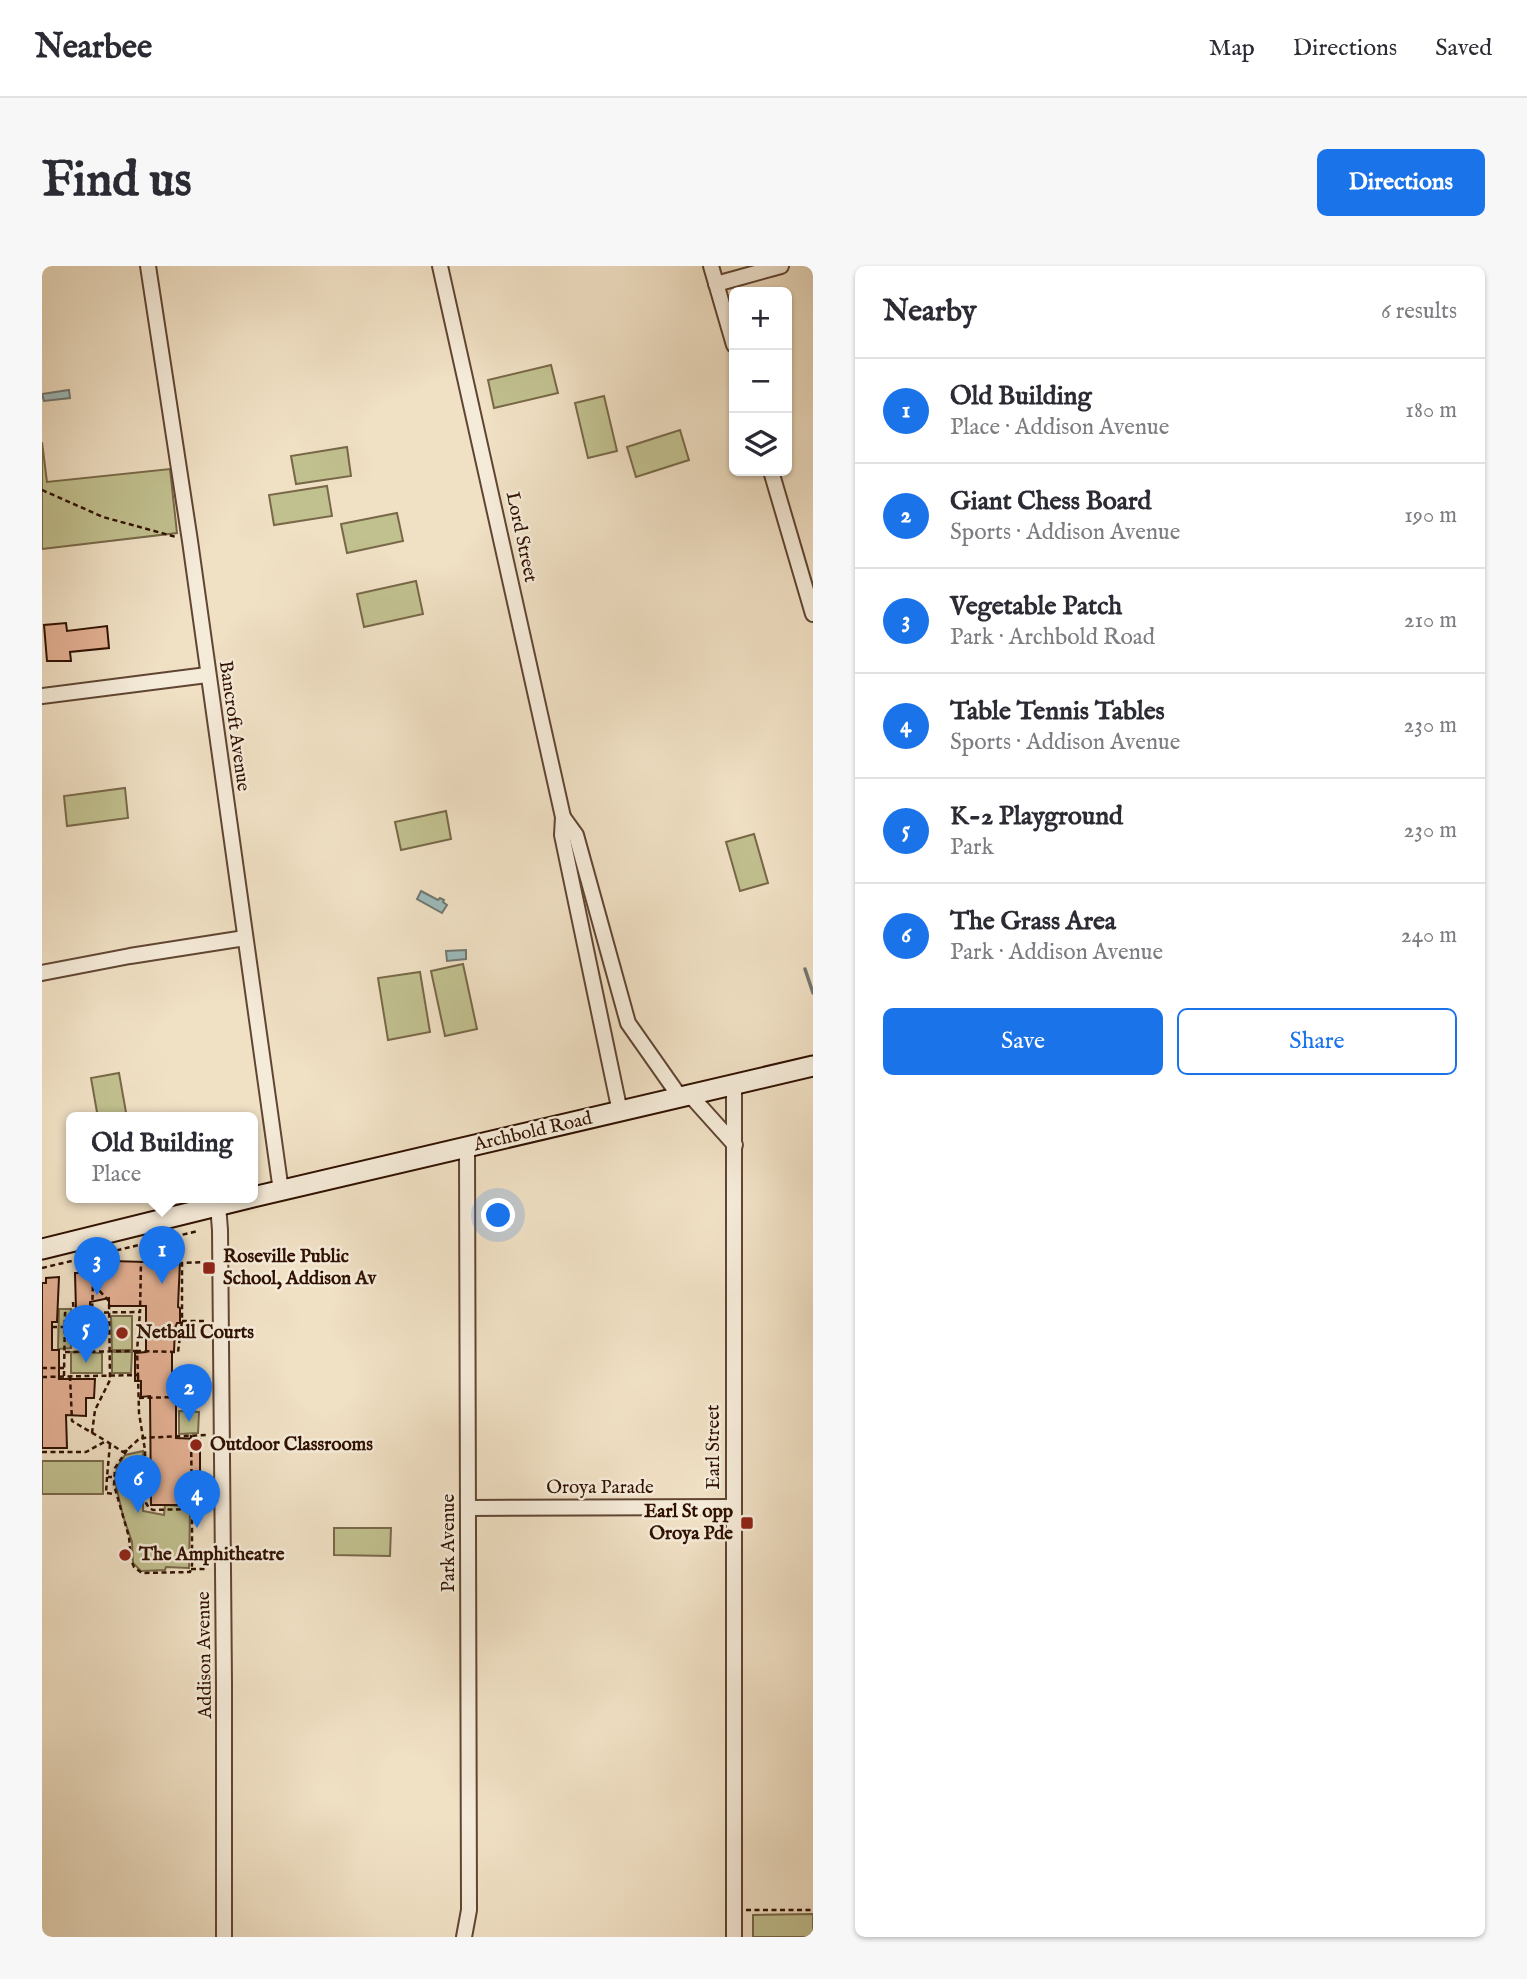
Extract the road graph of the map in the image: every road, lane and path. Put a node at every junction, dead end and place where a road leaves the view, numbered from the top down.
1 (148, 266) edge
2 (440, 266) edge
3 (711, 266) edge
4 (781, 266) edge
5 (716, 284) junction
6 (729, 328) edge
7 (772, 476) edge
8 (42, 490) edge
9 (190, 541) junction
10 (813, 614) edge
11 (207, 676) junction
12 (42, 696) edge
13 (563, 817) junction
14 (245, 938) junction
15 (42, 973) edge
16 (813, 1066) edge
17 (734, 1084) junction
18 (685, 1096) junction
19 (620, 1112) junction
20 (735, 1145) junction
21 (467, 1147) junction
22 (281, 1191) junction
23 (258, 1196) edge
24 (227, 1203) edge
25 (218, 1205) junction
26 (198, 1231) dead end
27 (42, 1249) edge
28 (141, 1262) dead end
29 (206, 1262) dead end
30 (42, 1268) edge
31 (74, 1302) dead end
32 (109, 1312) junction
33 (140, 1312) junction
34 (74, 1313) junction
35 (92, 1313) junction
36 (182, 1321) junction
37 (206, 1321) dead end
38 (52, 1327) dead end
39 (65, 1327) junction
40 (137, 1351) junction
41 (65, 1352) junction
42 (110, 1352) junction
43 (42, 1368) edge
44 (64, 1368) junction
45 (138, 1375) junction
46 (64, 1376) junction
47 (70, 1376) junction
48 (110, 1376) junction
49 (42, 1377) edge
50 (176, 1397) dead end
51 (139, 1398) junction
52 (92, 1433) junction
53 (191, 1435) junction
54 (206, 1435) dead end
55 (142, 1437) junction
56 (108, 1443) junction
57 (127, 1450) junction
58 (42, 1452) edge
59 (107, 1477) junction
60 (113, 1477) junction
61 (116, 1494) junction
62 (733, 1507) junction
63 (468, 1508) junction
64 (192, 1510) junction
65 (191, 1569) junction
66 (206, 1569) dead end
67 (734, 1910) junction
68 (813, 1910) edge
69 (224, 1937) edge
70 (464, 1937) edge
71 (734, 1937) edge

1 - 9 street, Bancroft Avenue
2 - 13 street, Lord Street
3 - 5 street
4 - 5 street
5 - 6 street
7 - 10 street
8 - 9 path
9 - 11 street, Bancroft Avenue
11 - 12 street
11 - 14 street, Bancroft Avenue
13 - 18 street, Lord Street
13 - 19 street, Lord Street
14 - 15 street
14 - 22 street, Bancroft Avenue
16 - 17 main road, Archbold Road
17 - 18 main road, Archbold Road
17 - 20 street, Earl Street
18 - 19 main road, Archbold Road
18 - 20 street, Lord Street
19 - 21 main road, Archbold Road
20 - 62 street, Earl Street
21 - 22 main road, Archbold Road
21 - 63 street, Park Avenue
22 - 23 main road, Archbold Road
24 - 25 main road, Archbold Road
25 - 27 main road, Archbold Road
25 - 69 street, Addison Avenue
26 - 30 path
28 - 33 path
29 - 36 path
31 - 34 path
32 - 33 path
32 - 35 path
32 - 35 path
32 - 42 path
33 - 40 path
34 - 35 path
34 - 39 path
36 - 37 path
36 - 40 path
38 - 39 path
39 - 41 path
40 - 42 path
40 - 45 path
41 - 42 path
41 - 44 path
42 - 48 path
43 - 44 path
44 - 46 path
45 - 48 path
45 - 51 path
46 - 47 path
46 - 49 path
47 - 48 path
47 - 52 path
48 - 52 path
50 - 51 path
51 - 55 path
52 - 56 path
53 - 54 path
53 - 55 path
53 - 64 path
55 - 57 path
55 - 64 path
56 - 57 path
56 - 58 path
56 - 59 path
57 - 60 path
59 - 60 path
59 - 61 path
60 - 61 path
61 - 65 path
62 - 63 street, Oroya Parade
62 - 67 street, Earl Street
63 - 70 street, Park Avenue
64 - 65 path
65 - 66 path
67 - 68 path
67 - 71 street, Earl Street

